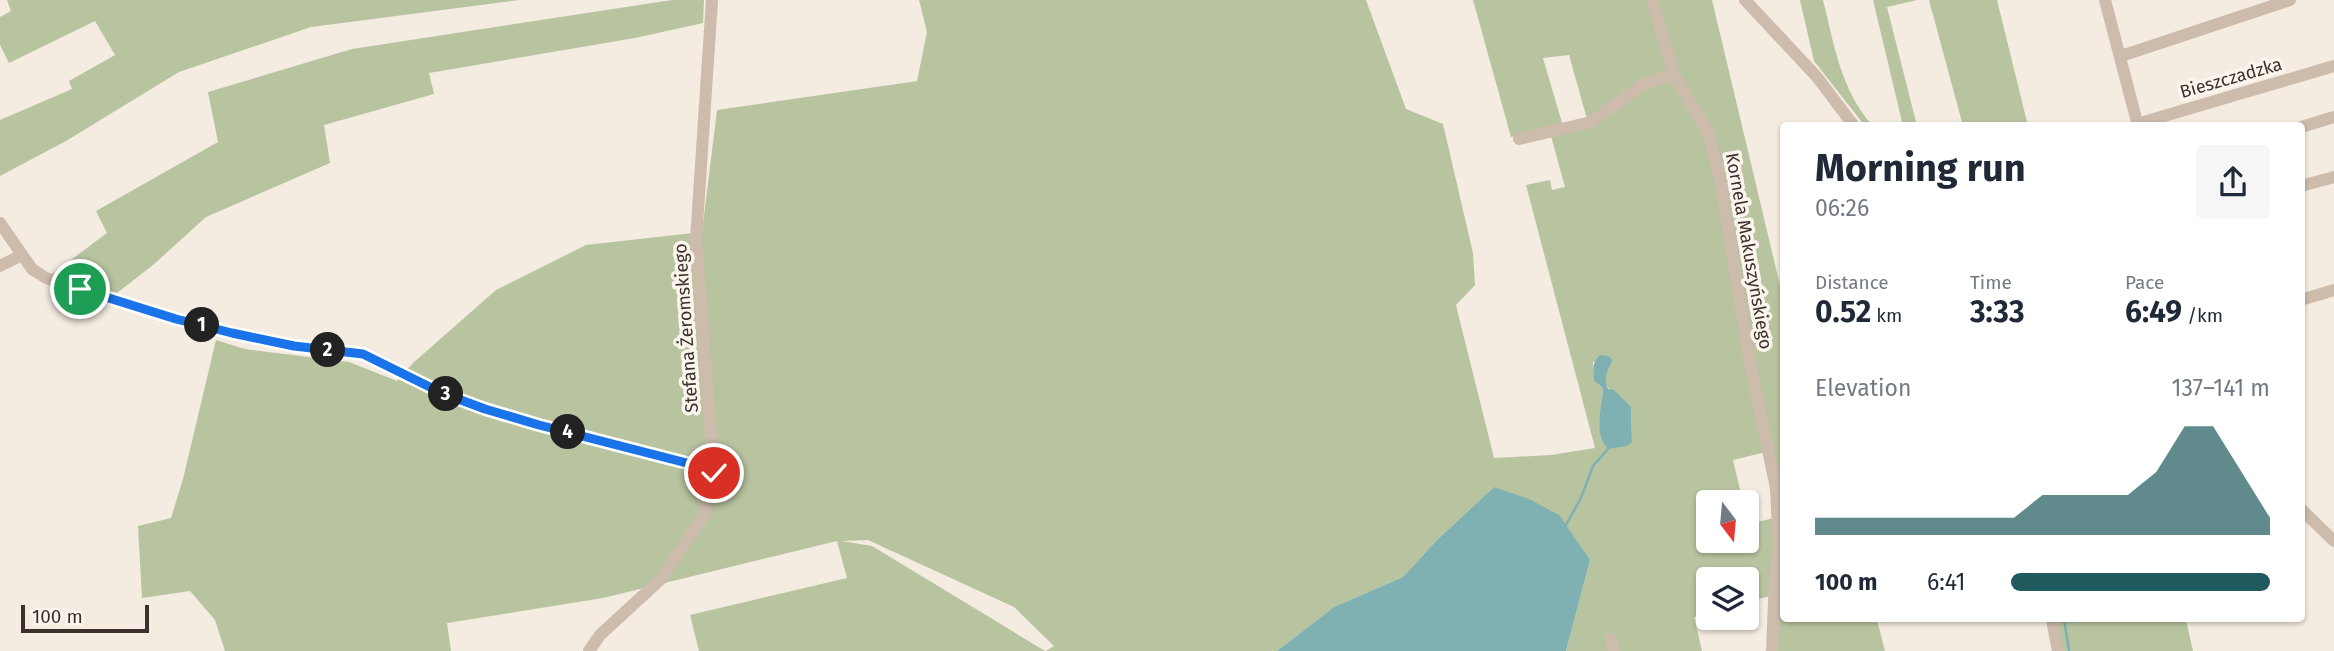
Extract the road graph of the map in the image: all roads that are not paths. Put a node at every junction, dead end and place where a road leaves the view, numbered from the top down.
1 (712, 0) edge
2 (1653, 0) edge
3 (1745, 0) edge
4 (2105, 0) edge
5 (2290, 0) edge
6 (2121, 57) junction
7 (2334, 66) edge
8 (1674, 74) junction
9 (2334, 117) edge
10 (1851, 122) edge
11 (2136, 122) edge
12 (2147, 122) edge
13 (2305, 126) edge
14 (1519, 139) dead end
15 (2334, 177) edge
16 (2305, 185) edge
17 (0, 223) edge
18 (22, 255) junction
19 (0, 266) edge
20 (2334, 290) edge
21 (2305, 299) edge
22 (714, 470) junction
23 (2305, 513) edge
24 (2334, 541) edge
25 (2052, 622) edge
26 (589, 651) edge
27 (1772, 651) edge
28 (2057, 651) edge

1 - 22 street, Stefana Żeromskiego
2 - 8 street, Kornela Makuszyńskiego
3 - 10 street
4 - 6 street
5 - 6 street
6 - 11 street
7 - 12 street, Bieszczadzka
8 - 14 street
8 - 27 street, Kornela Makuszyńskiego
9 - 13 street
15 - 16 street
17 - 18 street
18 - 19 street
18 - 22 street
20 - 21 street
22 - 26 street, Stefana Żeromskiego
23 - 24 street
25 - 28 street

